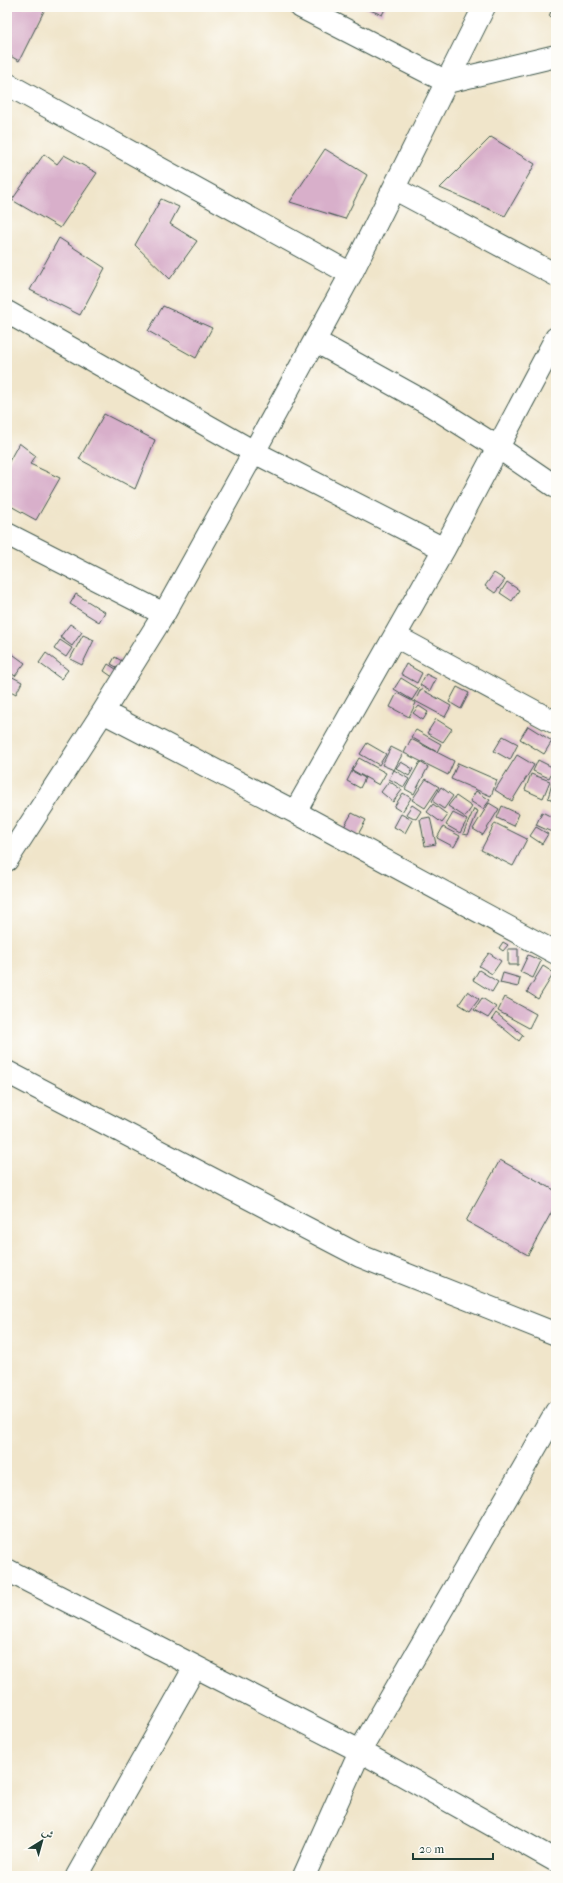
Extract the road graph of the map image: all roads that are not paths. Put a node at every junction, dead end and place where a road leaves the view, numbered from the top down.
1 (301, 7) edge
2 (484, 7) edge
3 (556, 56) edge
4 (447, 82) junction
5 (7, 84) edge
6 (395, 189) junction
7 (351, 274) junction
8 (556, 275) edge
9 (7, 312) edge
10 (556, 338) edge
11 (315, 342) junction
12 (499, 448) junction
13 (254, 452) junction
14 (556, 487) edge
15 (7, 534) edge
16 (444, 549) junction
17 (164, 614) junction
18 (394, 636) junction
19 (103, 712) junction
20 (556, 723) edge
21 (295, 812) junction
22 (7, 860) edge
23 (556, 953) edge
24 (7, 1072) edge
25 (556, 1334) edge
26 (556, 1412) edge
27 (7, 1570) edge
28 (195, 1666) junction
29 (360, 1751) junction
30 (556, 1861) edge
31 (77, 1876) edge
32 (304, 1876) edge

1 - 4 street
2 - 4 street
3 - 4 street
4 - 6 street
5 - 7 street
6 - 7 street
6 - 8 street
7 - 11 street
9 - 13 street
10 - 12 street
11 - 12 street
11 - 13 street
12 - 14 street
12 - 16 street
13 - 16 street
13 - 17 street
15 - 17 street
16 - 18 street
17 - 19 street
18 - 20 street
18 - 21 street
19 - 21 street
19 - 22 street
21 - 23 street
24 - 25 street
26 - 29 street
27 - 28 street
28 - 29 street
28 - 31 street
29 - 30 street
29 - 32 street

